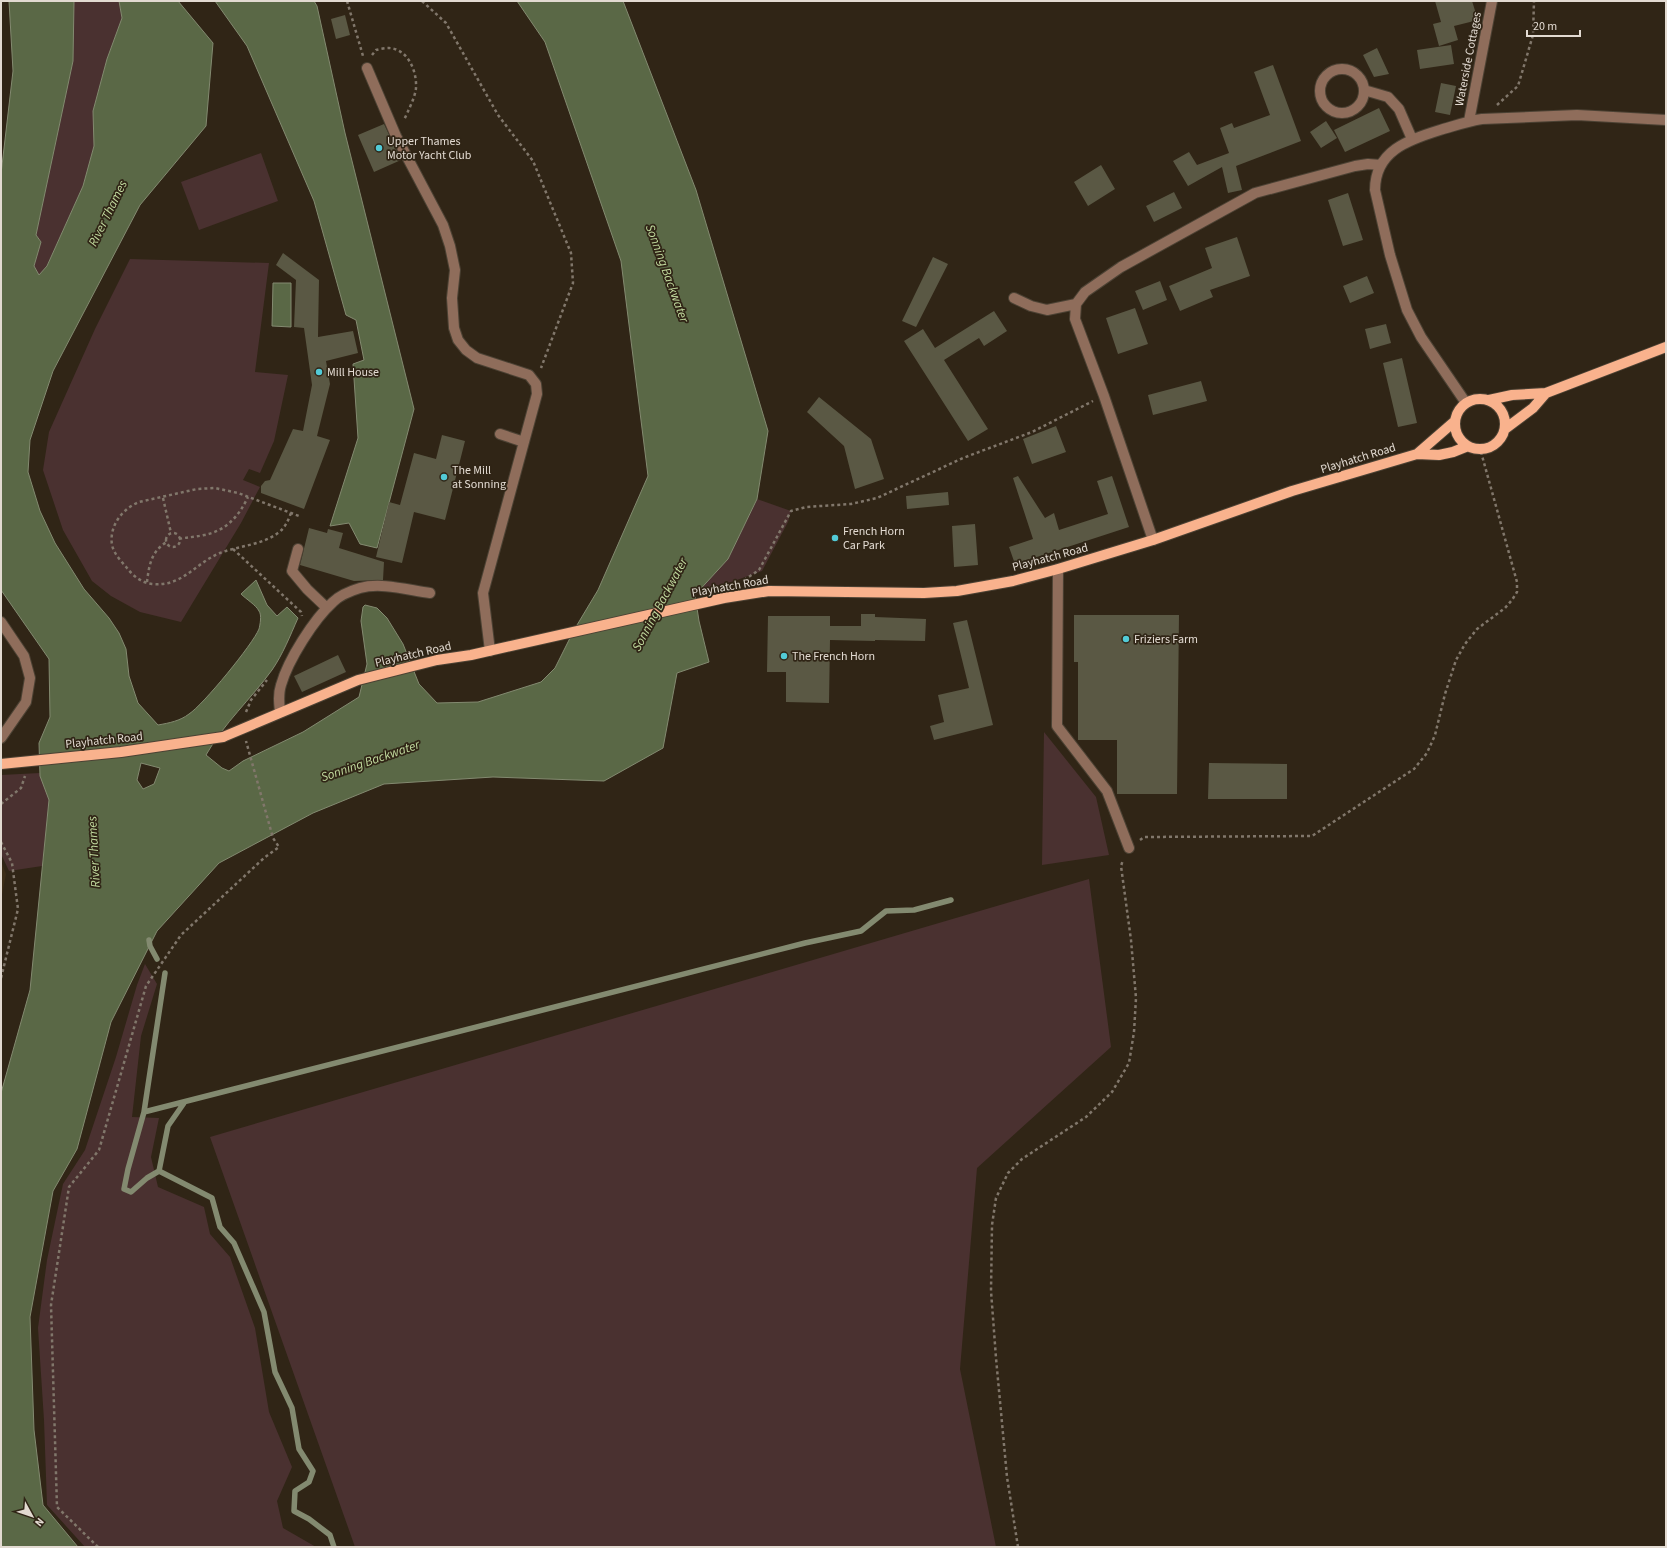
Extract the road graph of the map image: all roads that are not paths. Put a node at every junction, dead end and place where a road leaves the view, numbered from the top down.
1 (1492, 1) edge
2 (367, 68) road end
3 (1364, 90) junction
4 (1666, 120) edge
5 (1469, 121) junction
6 (1412, 139) junction
7 (1381, 165) junction
8 (1014, 298) dead end
9 (1076, 304) junction
10 (1666, 347) edge
11 (1546, 393) junction
12 (1489, 400) junction
13 (1466, 403) junction
14 (1455, 421) junction
15 (1505, 429) junction
16 (500, 434) dead end
17 (524, 442) junction
18 (1468, 446) junction
19 (1417, 454) junction
20 (1153, 540) junction
21 (298, 549) dead end
22 (1058, 569) junction
23 (430, 592) dead end
24 (327, 608) junction
25 (1, 622) edge
26 (490, 651) junction
27 (280, 712) junction
28 (1, 738) edge
29 (1, 764) edge
30 (1129, 848) road end

1 - 5 street, Waterside Cottages
2 - 17 street
3 - 3 street
3 - 6 street
4 - 5 street
5 - 6 street
6 - 7 street
7 - 9 street
7 - 13 street
8 - 9 street
9 - 20 street
10 - 11 main road
11 - 12 main road
11 - 15 main road
12 - 13 main road
12 - 15 main road
13 - 14 main road
14 - 18 main road
14 - 19 main road, Playhatch Road
15 - 18 main road
16 - 17 street
17 - 26 street
18 - 19 main road, Playhatch Road
19 - 20 main road, Playhatch Road
20 - 22 main road, Playhatch Road
21 - 24 street
22 - 26 main road, Playhatch Road
22 - 30 street
23 - 24 street
24 - 27 street
25 - 28 street
26 - 27 main road, Playhatch Road
27 - 29 main road, Playhatch Road, bridge

